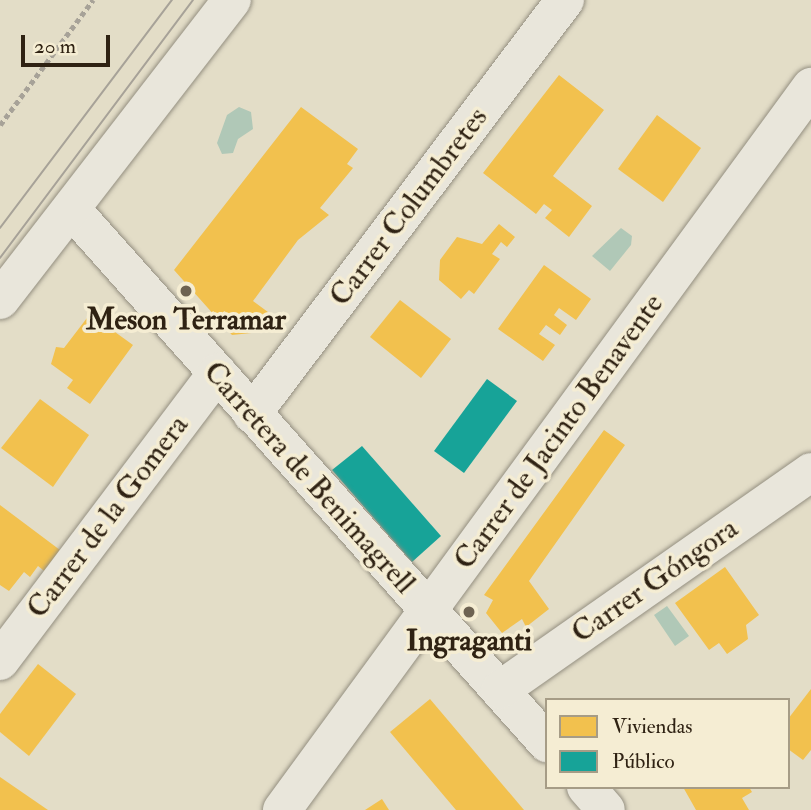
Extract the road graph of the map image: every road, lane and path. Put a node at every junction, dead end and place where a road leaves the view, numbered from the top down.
1 (93, 0) edge
2 (232, 0) edge
3 (565, 0) edge
4 (811, 87) edge
5 (0, 125) edge
6 (73, 211) junction
7 (0, 300) edge
8 (217, 373) junction
9 (252, 414) junction
10 (811, 472) edge
11 (427, 610) junction
12 (0, 661) edge
13 (500, 690) junction
14 (545, 741) edge
15 (588, 789) edge
16 (282, 810) edge
17 (606, 810) edge

1 - 5 path
2 - 6 street
3 - 9 street, Carrer Columbretes
4 - 11 street, Carrer de Jacinto Benavente
6 - 7 street
6 - 8 street, Carretera de Benimagrell
8 - 9 street, Carretera de Benimagrell
8 - 12 street, Carrer de la Gomera
9 - 11 street, Carretera de Benimagrell
10 - 13 street, Carrer Góngora
11 - 13 street, Carretera de Benimagrell
11 - 16 street, Carrer de Jacinto Benavente
13 - 14 street, Carretera de Benimagrell
15 - 17 street

